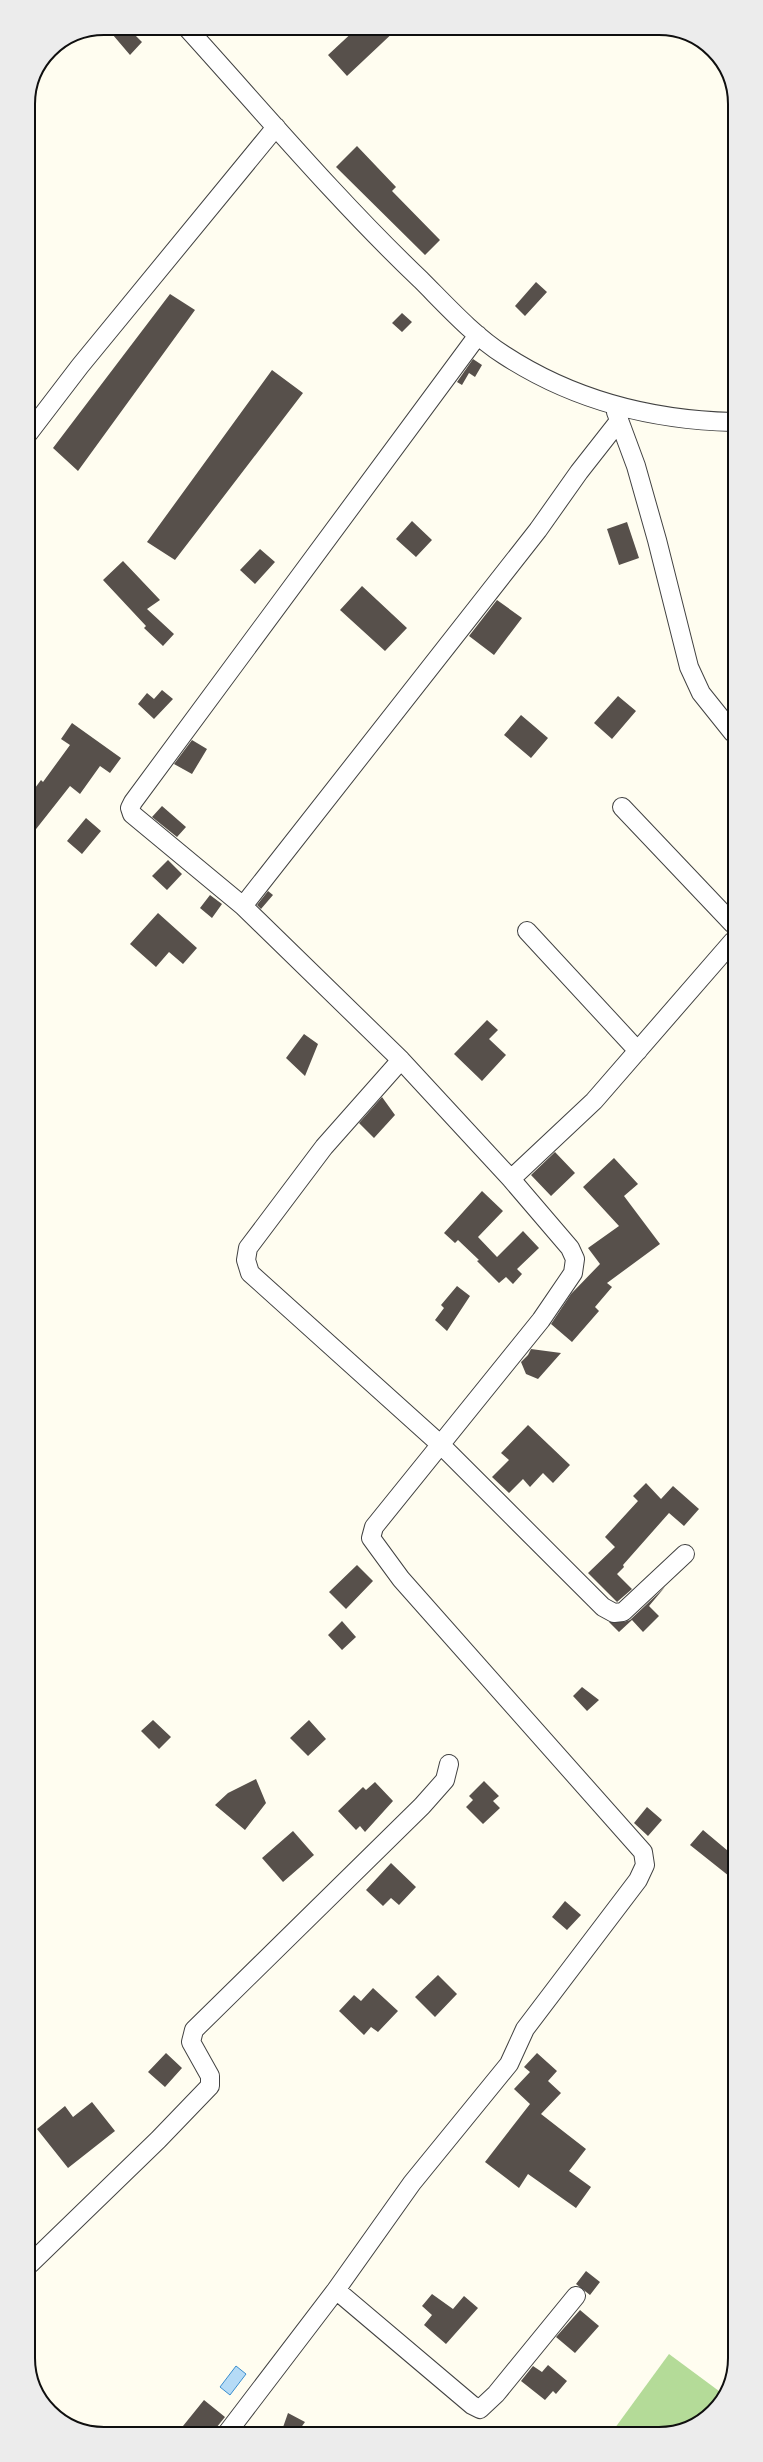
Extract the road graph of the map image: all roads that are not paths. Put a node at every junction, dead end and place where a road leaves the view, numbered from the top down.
1 (193, 35) edge
2 (276, 127) junction
3 (478, 335) junction
4 (617, 413) junction
5 (728, 422) edge
6 (35, 425) edge
7 (728, 727) edge
8 (622, 807) dead end
9 (243, 906) junction
10 (728, 919) edge
11 (527, 931) dead end
12 (728, 947) edge
13 (638, 1051) junction
14 (401, 1060) junction
15 (511, 1179) junction
16 (441, 1445) junction
17 (685, 1554) dead end
18 (449, 1764) dead end
19 (35, 2259) edge
20 (336, 2290) junction
21 (576, 2296) dead end
22 (232, 2427) edge

1 - 2 street
2 - 3 street
2 - 6 street
3 - 4 street
3 - 9 street
4 - 5 street
4 - 7 street
4 - 9 street
8 - 10 street
9 - 14 street
11 - 13 street
12 - 13 street
13 - 15 street
14 - 15 street
14 - 16 street
15 - 16 street
16 - 17 street
16 - 20 street
18 - 19 street
20 - 21 street
20 - 22 street

